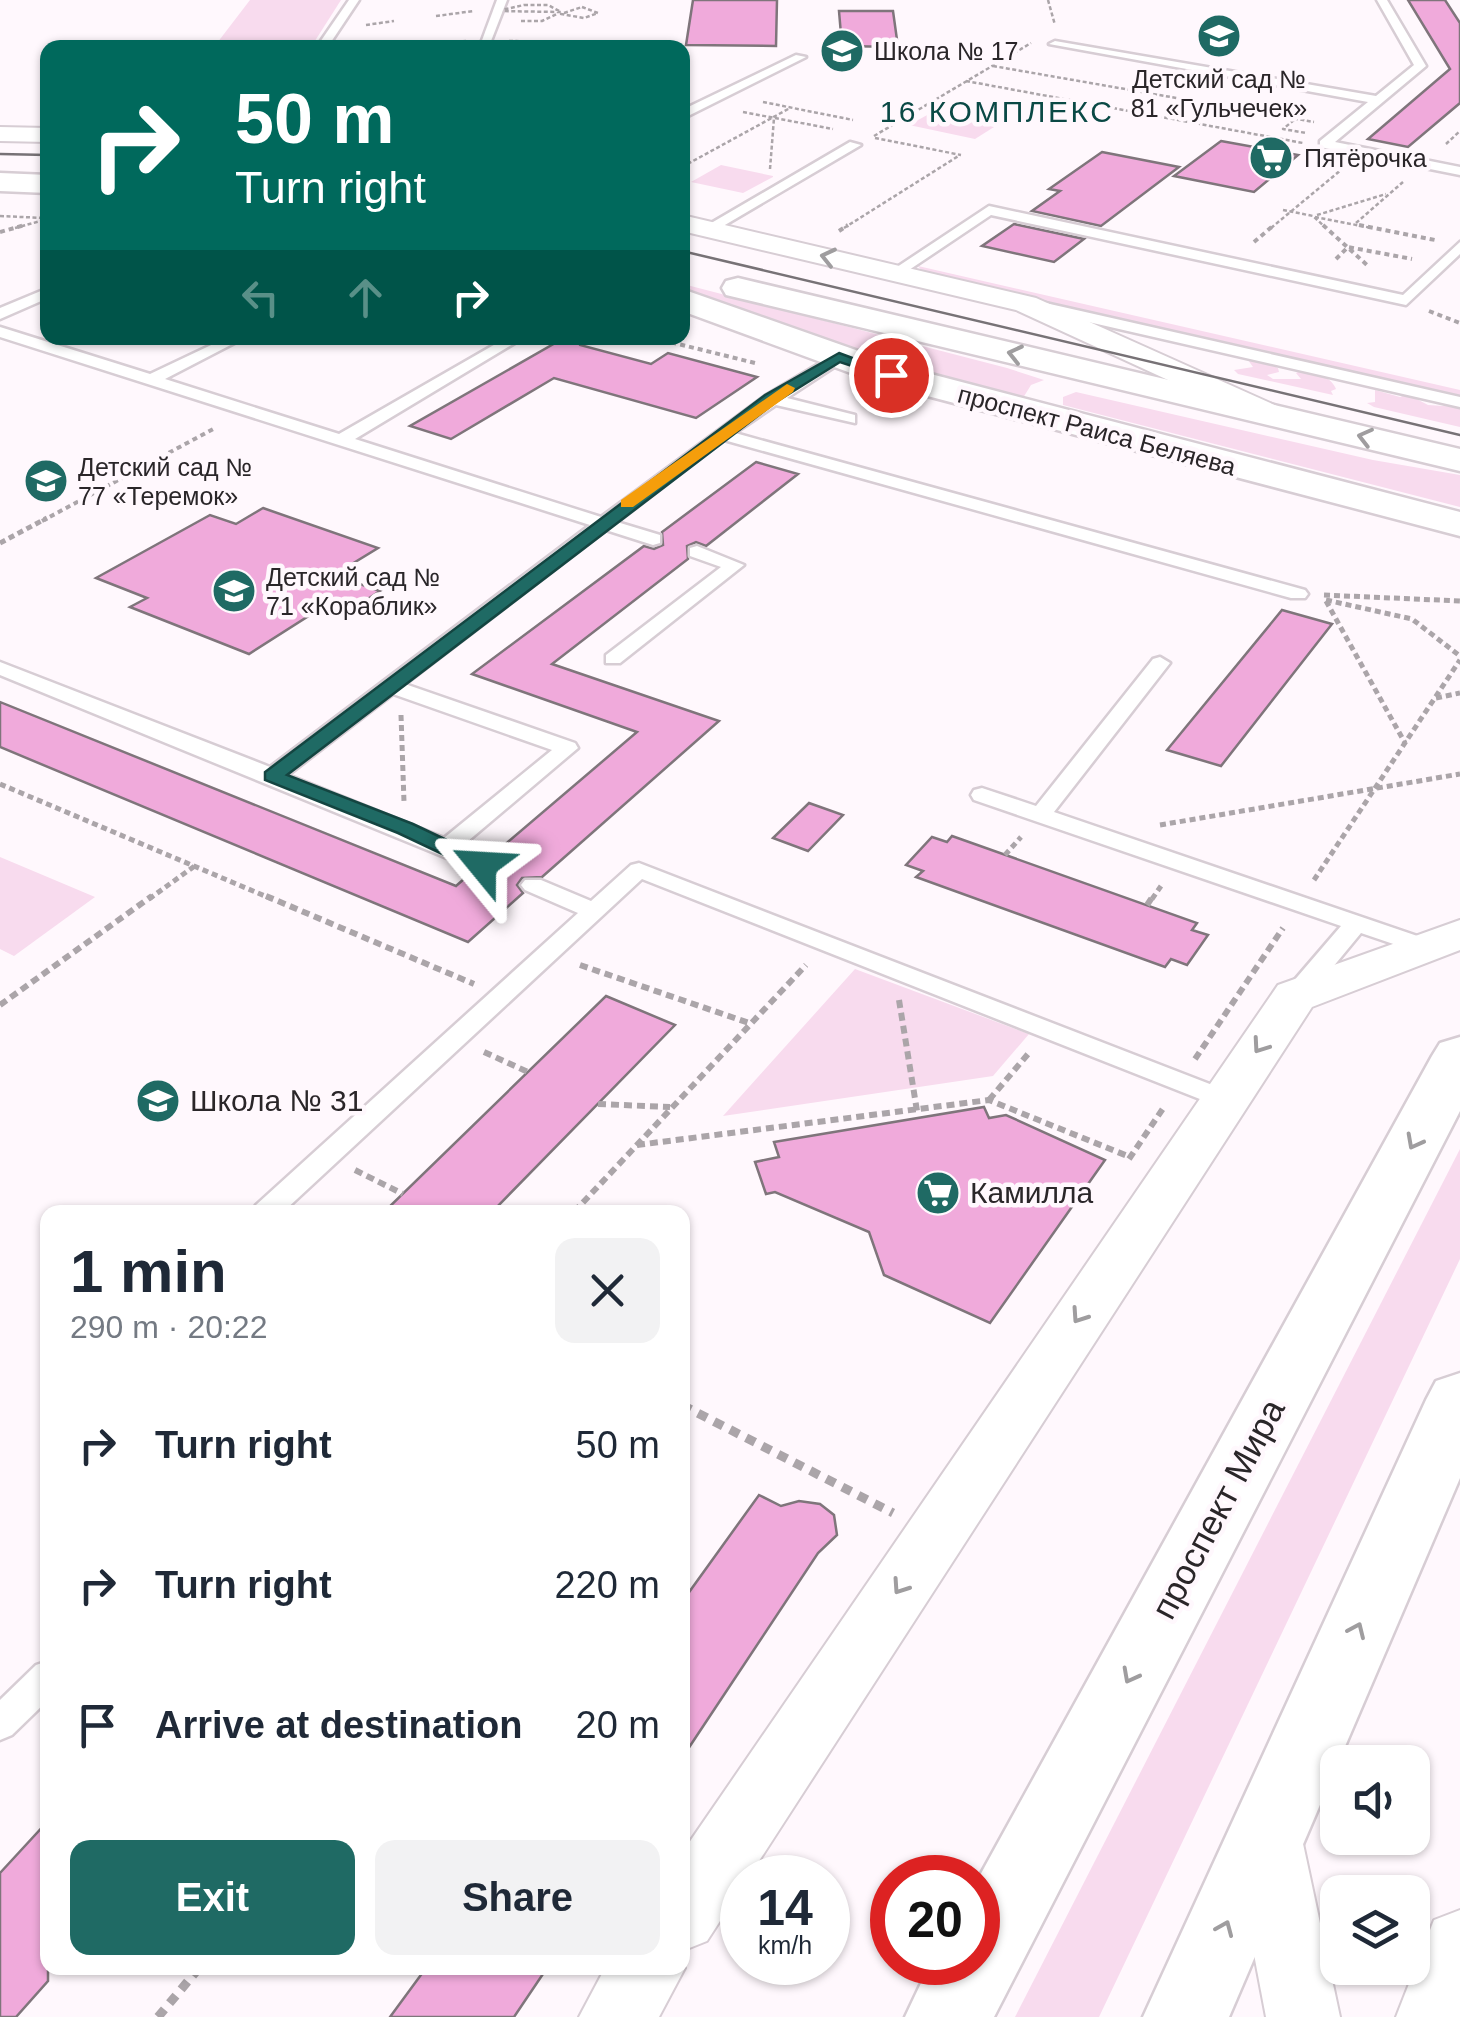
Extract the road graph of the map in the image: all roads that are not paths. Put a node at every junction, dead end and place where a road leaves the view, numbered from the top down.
1 (354, 0) edge
2 (1382, 0) edge
3 (499, 6) edge
4 (1050, 39) road end
5 (325, 40) edge
6 (484, 40) edge
7 (800, 58) dead end
8 (1378, 100) junction
9 (690, 111) edge
10 (0, 134) edge
11 (40, 136) edge
12 (855, 145) road end
13 (0, 170) edge
14 (1460, 171) edge
15 (40, 172) edge
16 (0, 182) edge
17 (40, 184) edge
18 (695, 226) edge
19 (1460, 246) edge
20 (895, 273) junction
21 (690, 277) edge
22 (40, 296) edge
23 (690, 302) edge
24 (0, 314) edge
25 (0, 332) edge
26 (1135, 338) junction
27 (40, 345) edge
28 (41, 345) edge
29 (223, 345) edge
30 (504, 345) edge
31 (839, 357) junction
32 (151, 380) junction
33 (771, 398) junction
34 (1460, 402) edge
35 (1268, 414) junction
36 (849, 419) dead end
37 (1052, 420) junction
38 (721, 434) junction
39 (342, 440) junction
40 (1460, 460) edge
41 (602, 522) junction
42 (1460, 524) edge
43 (653, 539) dead end
44 (697, 552) dead end
45 (1298, 594) road end
46 (613, 659) dead end
47 (1160, 663) dead end
48 (0, 668) edge
49 (397, 688) junction
50 (272, 776) junction
51 (982, 796) dead end
52 (1040, 815) junction
53 (447, 847) junction
54 (482, 865) dead end
55 (532, 885) dead end
56 (595, 910) junction
57 (1357, 923) junction
58 (1443, 941) edge
59 (1295, 996) junction
60 (1460, 1056) edge
61 (1224, 1099) junction
62 (274, 1205) edge
63 (1460, 1400) edge
64 (40, 1684) edge
65 (0, 1724) edge
66 (1266, 1833) junction
67 (690, 1904) edge
68 (1000, 1921) edge
69 (1460, 1946) edge
70 (643, 1975) edge
71 (965, 1985) edge
72 (616, 2017) edge
73 (948, 2017) edge
74 (1186, 2017) edge
75 (1303, 2017) edge
76 (1434, 2017) edge

1 - 5 lane
2 - 8 lane
3 - 6 lane
4 - 8 lane
7 - 9 lane
8 - 14 lane
10 - 11 street
12 - 18 lane
13 - 15 street
16 - 17 street
20 -> 18 street
19 - 20 lane
20 - 26 street
35 -> 21 street, проспект Раиса Беляева
22 - 24 lane
23 - 31 street, проспект Раиса Беляева
25 - 27 lane
26 - 34 lane
26 - 35 street
28 - 32 lane
29 - 32 lane
30 - 39 lane
31 - 33 lane
31 - 37 street, проспект Раиса Беляева
32 - 39 lane
33 - 36 lane
33 - 38 lane
35 - 37 street
40 -> 35 street, проспект Раиса Беляева
37 - 42 street, проспект Раиса Беляева
38 - 41 lane
38 - 45 lane
39 - 41 lane
41 - 43 lane
41 - 49 lane
44 - 46 lane
47 - 52 lane
48 - 50 lane
49 - 50 lane
49 - 53 lane
50 - 53 lane
51 - 52 lane
52 - 57 lane
53 - 54 lane
55 - 56 lane
56 - 61 lane
56 - 62 lane
57 - 58 lane
57 - 59 lane
58 - 59 street
59 -> 61 street
60 -> 68 street, проспект Мира
61 -> 67 street
66 -> 63 street
64 - 65 lane
74 -> 66 street
66 - 75 street
69 - 76 street
70 - 72 street
71 - 73 street, проспект Мира

